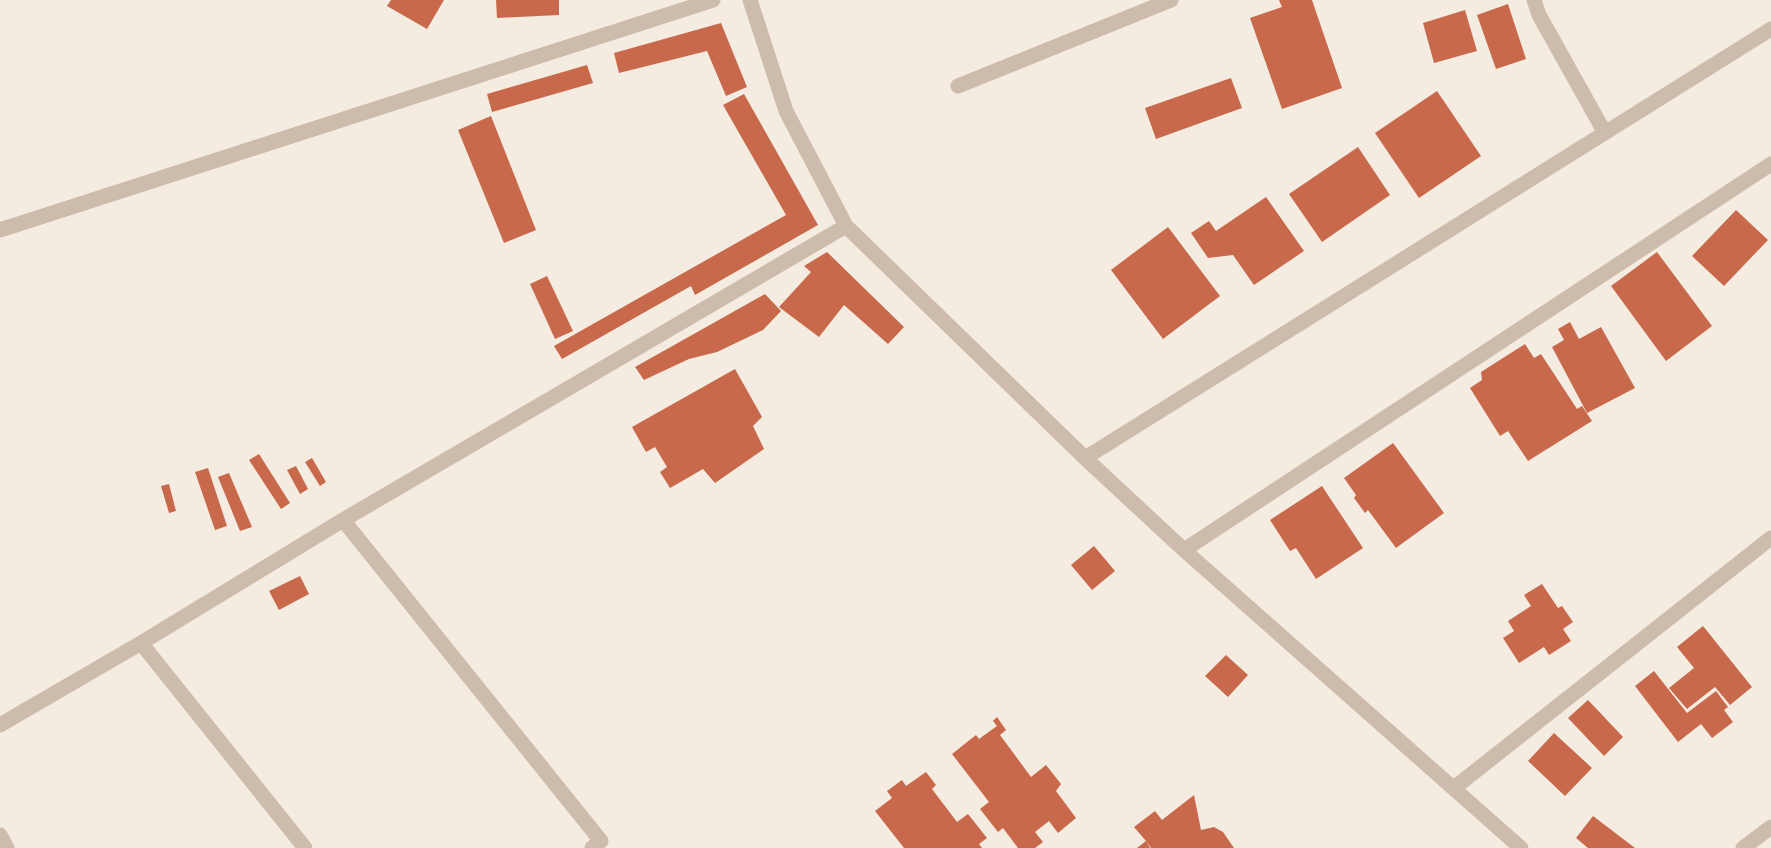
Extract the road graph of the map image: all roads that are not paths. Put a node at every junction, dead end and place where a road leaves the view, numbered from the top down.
1 (713, 0) edge
2 (750, 0) edge
3 (1171, 0) edge
4 (1534, 0) edge
5 (1771, 29) edge
6 (958, 86) dead end
7 (1605, 133) junction
8 (1771, 164) edge
9 (846, 226) junction
10 (0, 230) edge
11 (1085, 458) junction
12 (343, 520) junction
13 (1771, 538) edge
14 (1184, 550) junction
15 (141, 643) junction
16 (0, 725) edge
17 (1454, 788) junction
18 (1771, 827) edge
19 (0, 835) edge
20 (601, 846) edge
21 (7, 848) edge
22 (305, 848) edge
23 (1521, 848) edge
24 (1743, 848) edge

1 - 10 street
2 - 9 street
3 - 6 street
4 - 7 street
5 - 7 street
7 - 11 street
8 - 14 street
9 - 11 street
9 - 12 street
11 - 14 street
12 - 15 street
12 - 20 street
13 - 17 street
14 - 17 street
15 - 16 street
15 - 22 street
17 - 23 street
18 - 24 street
19 - 21 street

